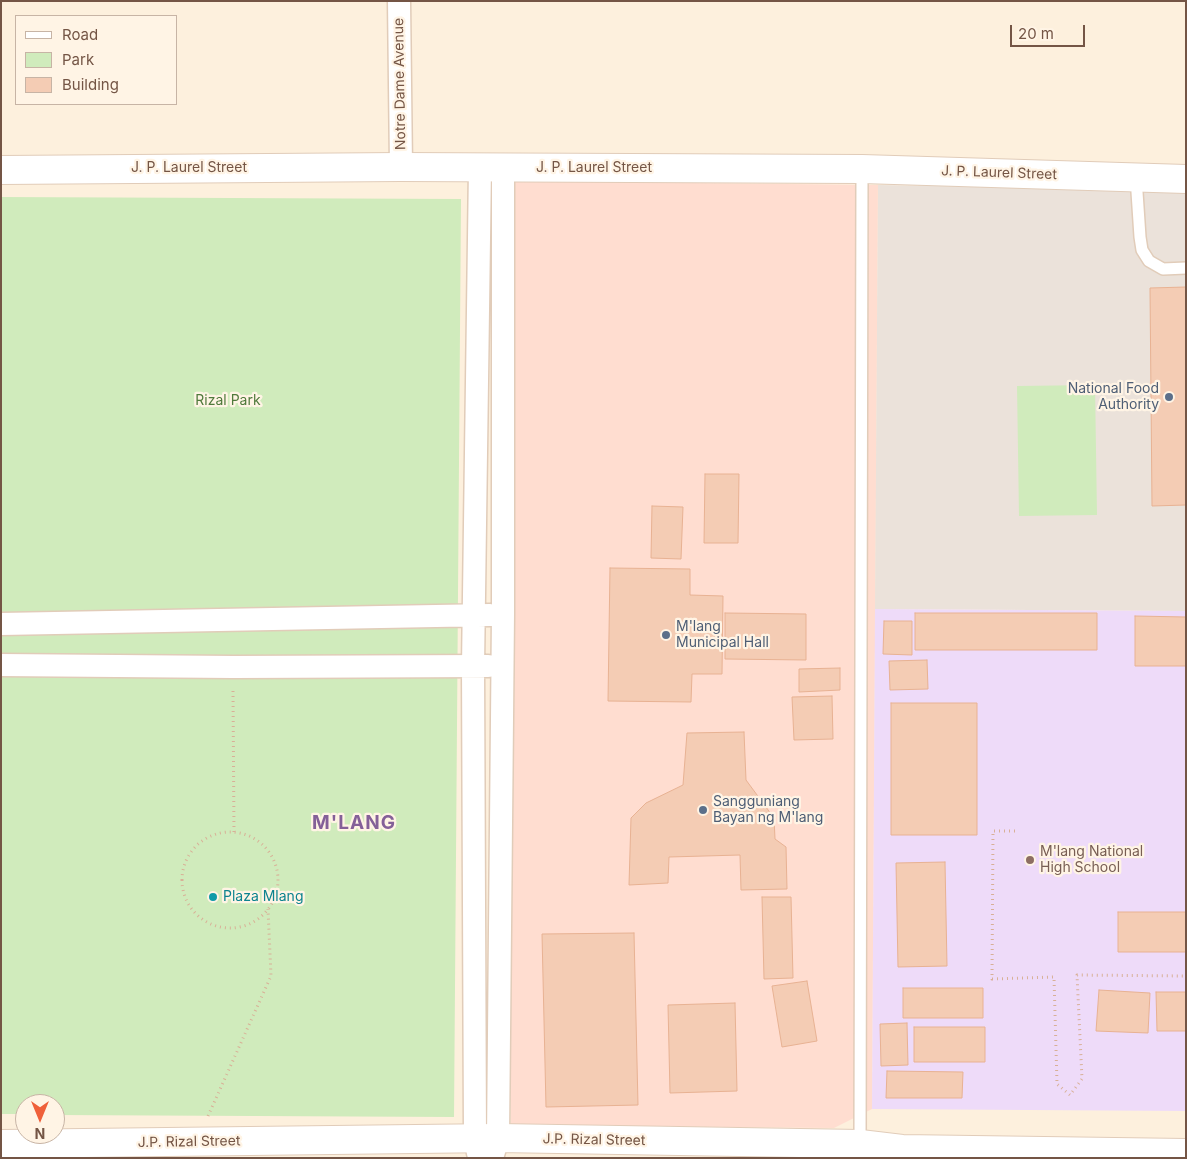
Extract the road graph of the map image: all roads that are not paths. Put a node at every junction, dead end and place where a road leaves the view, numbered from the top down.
1 (399, 1) edge
2 (402, 167) junction
3 (491, 167) junction
4 (862, 169) junction
5 (1, 170) edge
6 (1136, 178) junction
7 (1186, 179) edge
8 (1186, 268) edge
9 (504, 614) junction
10 (475, 615) junction
11 (1, 624) edge
12 (1, 665) edge
13 (473, 666) junction
14 (502, 667) junction
15 (1, 1144) edge
16 (486, 1148) edge
17 (861, 1151) edge
18 (1186, 1153) edge

1 - 2 street, Notre Dame Avenue
2 - 3 street, J. P. Laurel Street
2 - 5 street, J. P. Laurel Street
3 - 4 street, J. P. Laurel Street
3 - 9 street
3 - 10 street
4 - 6 street, J. P. Laurel Street
4 - 17 lane
6 - 7 street, J. P. Laurel Street
6 - 8 lane
9 - 10 street
9 - 14 street
10 - 11 street
10 - 13 street
12 - 13 street
13 - 14 street
13 - 16 street
14 - 16 street
15 - 16 street, J.P. Rizal Street
16 - 17 street, J.P. Rizal Street
17 - 18 street, J.P. Rizal Street

